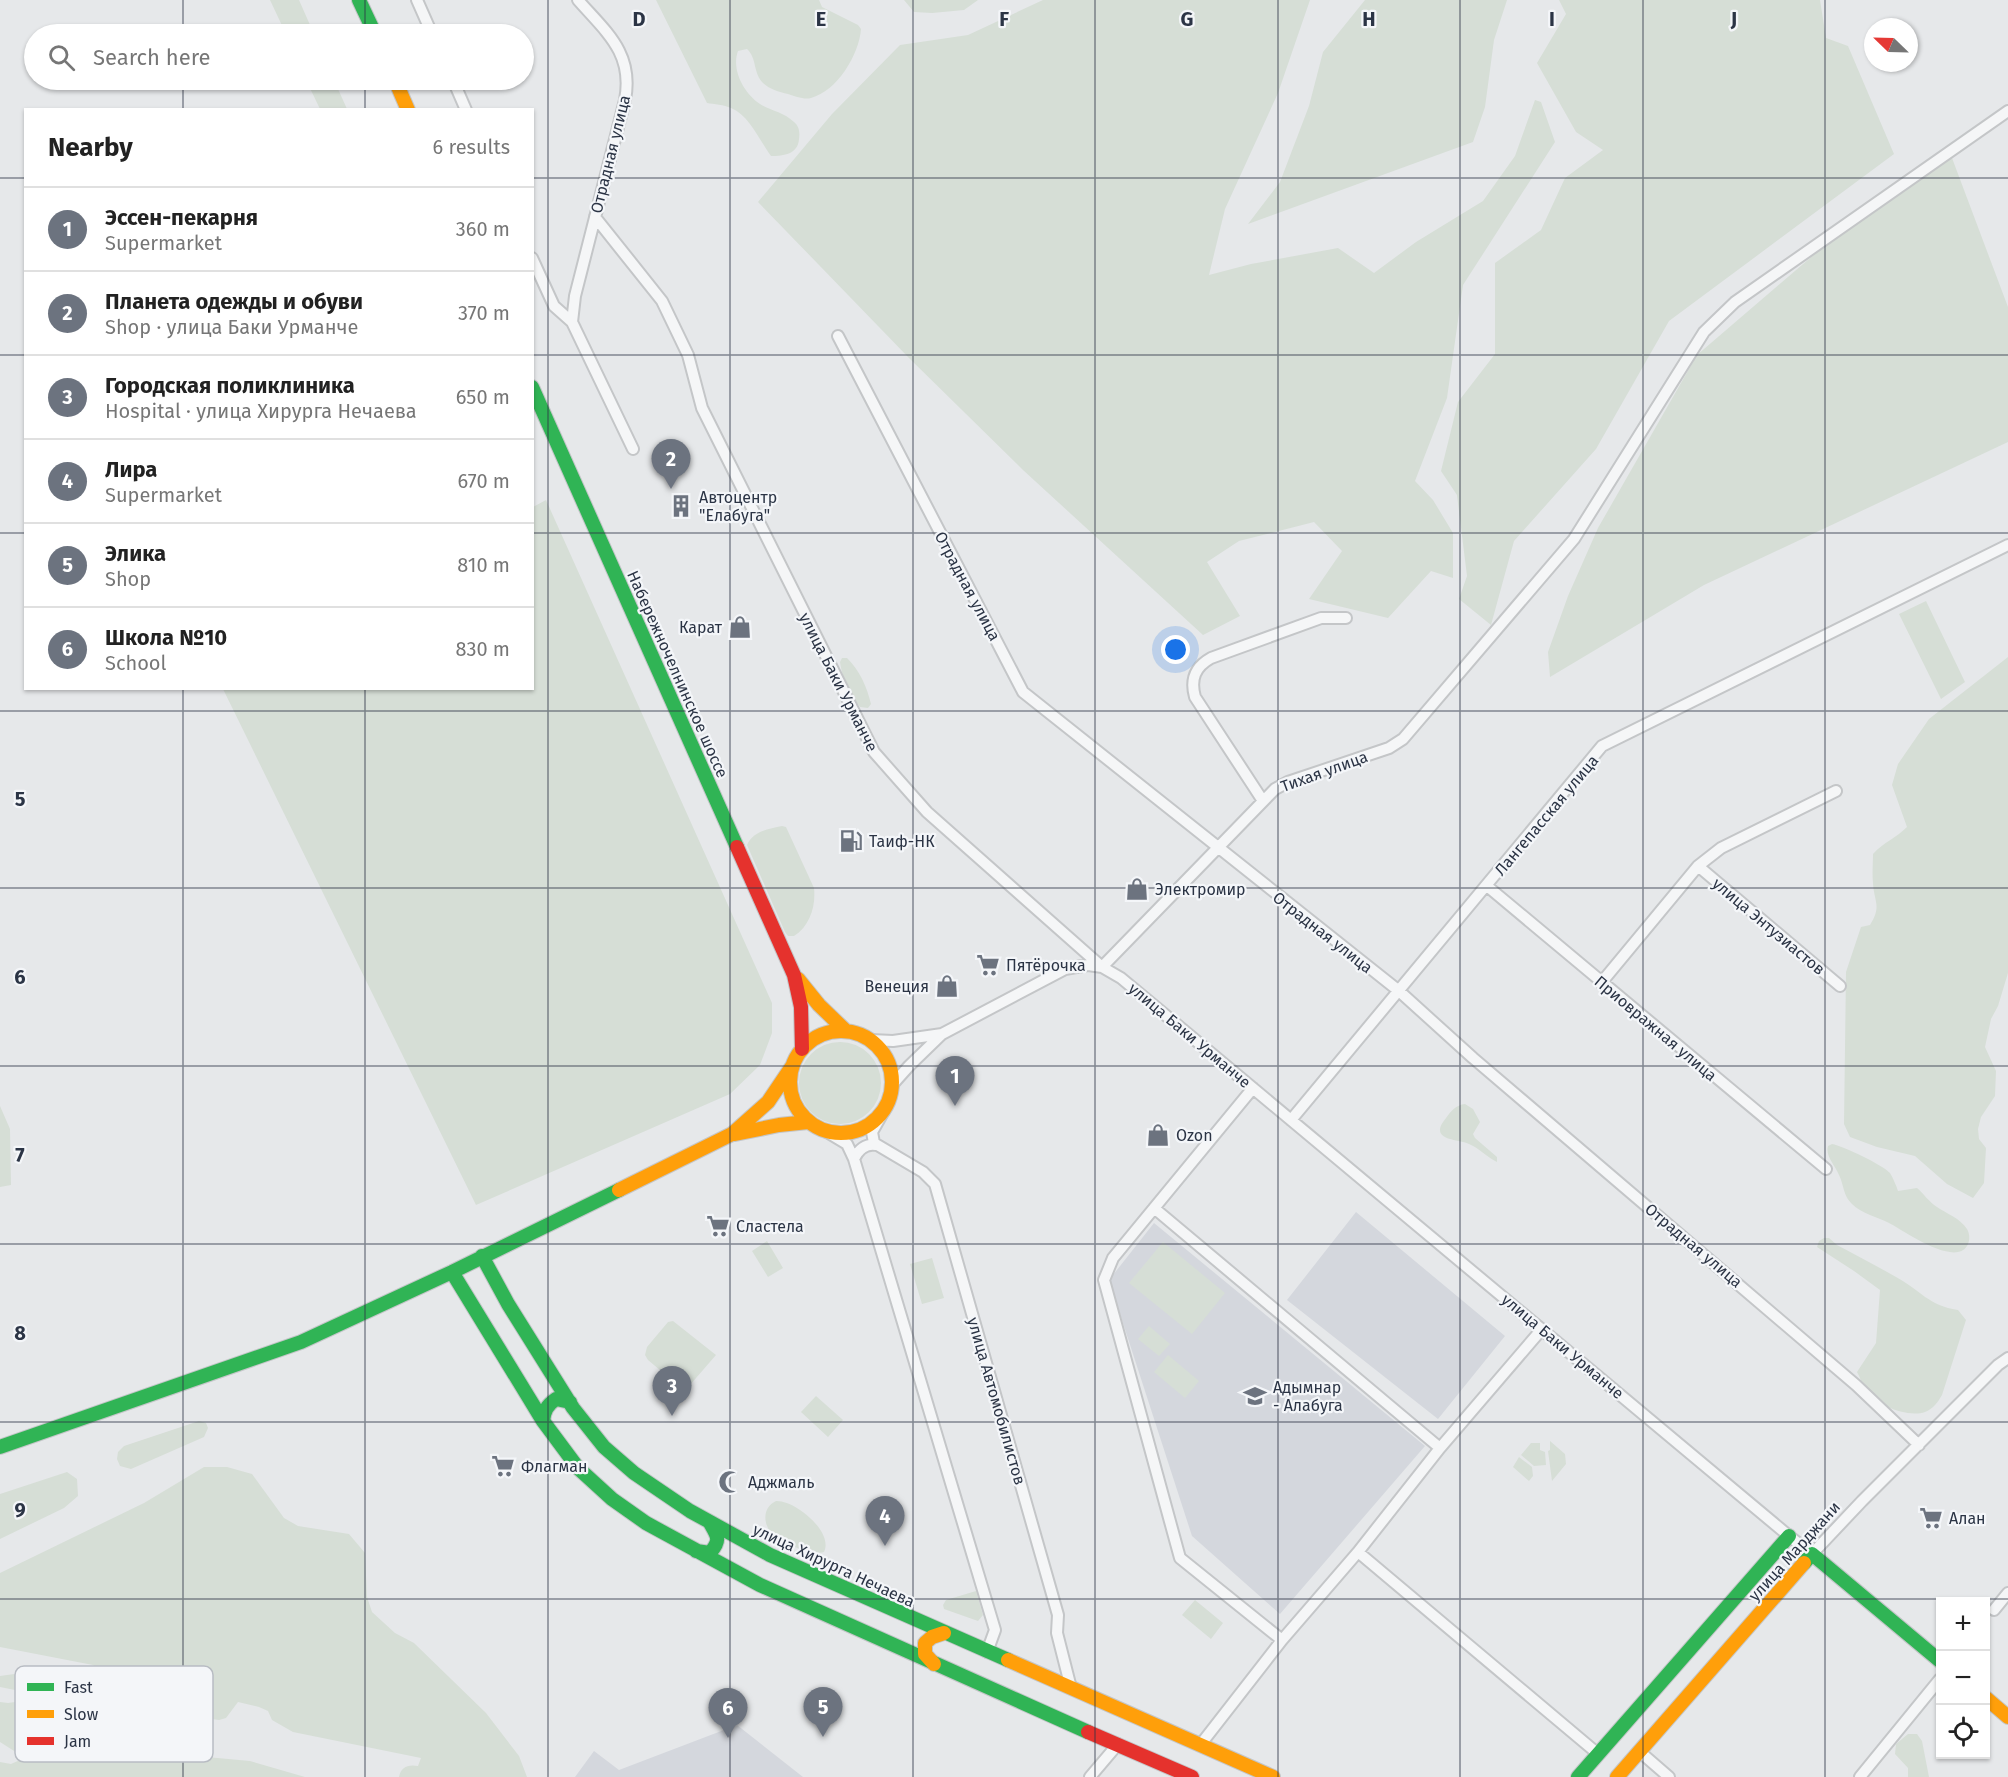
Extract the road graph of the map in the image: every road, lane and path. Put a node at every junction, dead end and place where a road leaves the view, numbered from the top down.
1 (359, 0) edge
2 (417, 0) edge
3 (578, 0) edge
4 (370, 24) edge
5 (428, 24) edge
6 (399, 90) edge
7 (457, 90) edge
8 (407, 108) edge
9 (465, 108) edge
10 (2008, 111) edge
11 (594, 217) junction
12 (534, 262) edge
13 (572, 322) junction
14 (838, 336) dead end
15 (534, 391) edge
16 (633, 449) dead end
17 (2008, 545) edge
18 (1346, 618) dead end
19 (1836, 791) dead end
20 (1263, 801) junction
21 (1217, 848) junction
22 (1698, 866) junction
23 (1487, 886) junction
24 (1102, 967) junction
25 (794, 975) junction
26 (1601, 982) junction
27 (1840, 986) dead end
28 (1399, 991) junction
29 (846, 1031) junction
30 (942, 1034) junction
31 (871, 1040) junction
32 (802, 1049) junction
33 (793, 1065) junction
34 (892, 1085) junction
35 (1254, 1088) junction
36 (885, 1109) junction
37 (1291, 1120) junction
38 (808, 1122) junction
39 (827, 1132) junction
40 (732, 1134) junction
41 (876, 1145) junction
42 (854, 1159) junction
43 (1826, 1169) dead end
44 (1154, 1208) junction
45 (482, 1257) junction
46 (452, 1272) junction
47 (1542, 1329) junction
48 (2008, 1358) edge
49 (570, 1402) junction
50 (543, 1421) junction
51 (1919, 1444) junction
52 (0, 1447) edge
53 (1440, 1448) junction
54 (710, 1523) junction
55 (1789, 1536) junction
56 (693, 1550) junction
57 (1358, 1552) junction
58 (1812, 1554) junction
59 (2008, 1593) edge
60 (1994, 1610) dead end
61 (944, 1633) junction
62 (1282, 1640) junction
63 (987, 1652) junction
64 (1936, 1657) edge
65 (934, 1664) junction
66 (1936, 1685) edge
67 (1071, 1688) junction
68 (1990, 1701) edge
69 (2008, 1717) edge
70 (1118, 1744) junction
71 (1201, 1744) junction
72 (1639, 1751) junction
73 (1597, 1754) junction
74 (1256, 1770) junction
75 (1090, 1777) edge
76 (1191, 1777) edge
77 (1240, 1777) edge
78 (1273, 1777) edge
79 (1578, 1777) edge
80 (1617, 1777) edge
81 (1669, 1777) edge
82 (1860, 1777) edge

1 - 4 main road
2 - 5 street
3 - 11 street, Отрадная улица
6 - 8 main road
7 - 9 street
10 - 20 street, Тихая улица
11 - 13 street, Отрадная улица
11 - 24 street, улица Баки Урманче
12 - 13 street
13 - 16 street
14 - 21 street, Отрадная улица
15 - 25 main road, Набережночелнинское шоссе
17 - 23 street, Лангепасская улица
18 - 20 street
19 - 22 street, улица Энтузиастов
20 - 21 street, Тихая улица
21 - 24 street, Тихая улица
21 - 28 street, Отрадная улица
22 - 26 street, улица Энтузиастов
22 - 27 street, улица Энтузиастов
23 - 26 street, Приовражная улица
23 - 28 street, Лангепасская улица
24 - 30 street
24 - 35 street, улица Баки Урманче
25 - 29 main road, Набережночелнинское шоссе
25 - 32 main road, Набережночелнинское шоссе
26 - 43 street, Приовражная улица
28 - 37 street, Лангепасская улица
28 - 51 street, Отрадная улица
29 - 31 main road
29 - 32 main road
30 - 31 street
30 - 34 street
31 - 34 main road
32 - 33 main road
33 - 38 main road
33 - 40 main road
34 - 36 main road
35 - 37 street, улица Баки Урманче
35 - 44 street
36 - 39 main road
36 - 41 street
37 - 47 street, улица Баки Урманче
38 - 39 main road
38 - 40 main road
39 - 42 street
40 - 45 main road
41 - 42 street
41 - 67 street, улица Автомобилистов
42 - 63 street
44 - 53 street
44 - 62 street
45 - 46 main road
45 - 49 main road, улица Хирурга Нечаева
46 - 50 main road
46 - 52 main road
47 - 53 street
47 - 55 street, улица Баки Урманче
48 - 51 street, улица Марджани
49 - 50 main road
49 - 54 main road, улица Хирурга Нечаева
50 - 56 main road
51 - 58 street, улица Марджани
53 - 57 street
54 - 56 main road
54 - 61 main road, улица Хирурга Нечаева
55 - 58 street, улица Баки Урманче
55 - 73 main road, улица Марджани
56 - 65 main road
57 - 62 street
57 - 73 street
58 - 64 main road
58 - 72 main road, улица Марджани
59 - 60 street
61 - 63 main road, улица Хирурга Нечаева
61 - 65 main road
62 - 71 street
63 - 67 main road, улица Хирурга Нечаева
65 - 70 main road
66 - 82 street
67 - 71 main road, улица Хирурга Нечаева
68 - 69 main road
70 - 75 street
70 - 76 main road
71 - 74 main road, улица Хирурга Нечаева
72 - 80 main road, улица Марджани
72 - 81 street
73 - 79 main road, улица Марджани
74 - 77 main road
74 - 78 main road, улица Хирурга Нечаева

